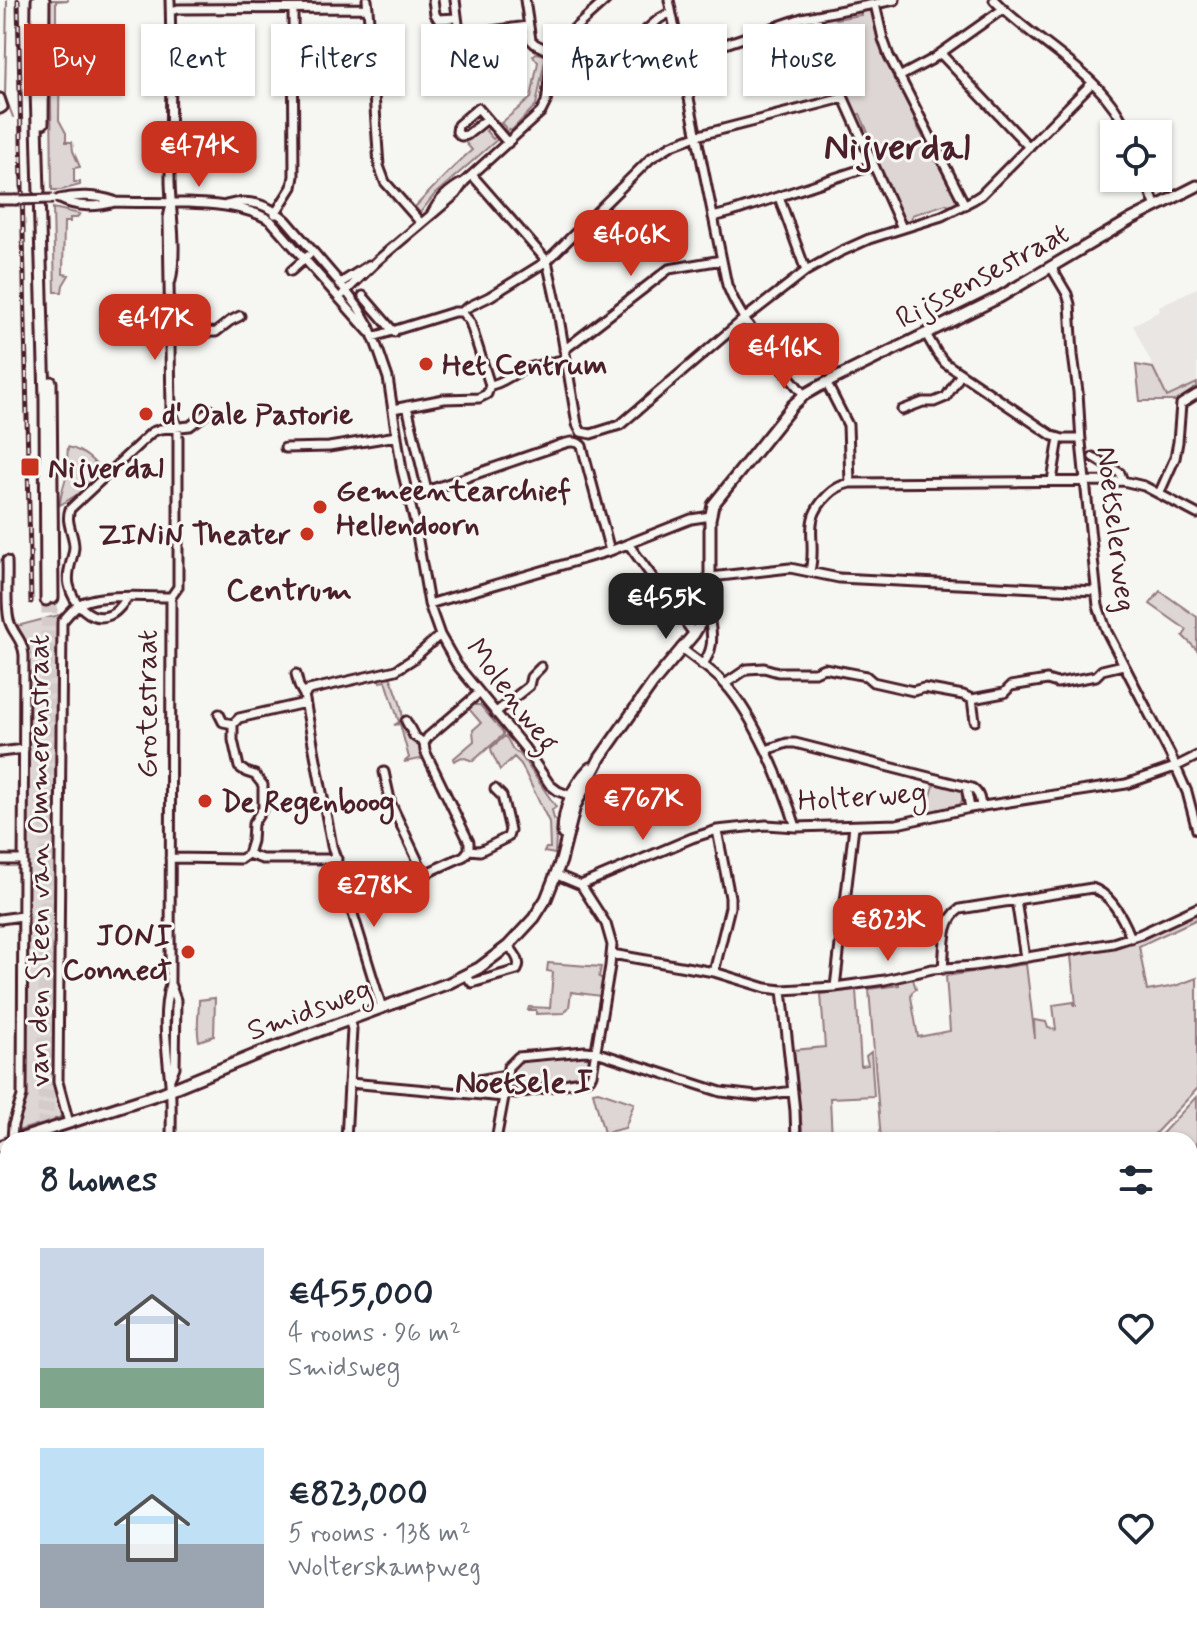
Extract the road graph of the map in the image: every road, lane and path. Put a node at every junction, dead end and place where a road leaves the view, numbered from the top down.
1 (37, 0) edge
2 (44, 0) edge
3 (170, 0) edge
4 (433, 0) edge
5 (455, 0) edge
6 (525, 0) edge
7 (606, 0) edge
8 (669, 0) edge
9 (845, 0) edge
10 (895, 0) edge
11 (994, 0) edge
12 (368, 4) edge
13 (875, 4) junction
14 (293, 9) junction
15 (849, 9) junction
16 (1003, 9) junction
17 (171, 11) junction
18 (671, 12) junction
19 (816, 15) junction
20 (457, 18) junction
21 (458, 24) edge
22 (579, 24) edge
23 (653, 24) edge
24 (674, 24) edge
25 (528, 26) joint
26 (727, 44) edge
27 (543, 48) edge
28 (941, 54) junction
29 (899, 77) junction
30 (1092, 83) junction
31 (547, 96) edge
32 (688, 96) edge
33 (843, 98) junction
34 (487, 119) dead end
35 (1122, 120) edge
36 (696, 136) junction
37 (508, 143) junction
38 (1029, 147) junction
39 (874, 165) junction
40 (472, 175) junction
41 (1197, 186) edge
42 (1150, 192) edge
43 (779, 197) junction
44 (0, 200) edge
45 (171, 204) junction
46 (226, 205) junction
47 (965, 205) junction
48 (1156, 207) junction
49 (276, 212) junction
50 (713, 217) junction
51 (271, 221) junction
52 (421, 223) junction
53 (902, 228) junction
54 (313, 252) junction
55 (305, 259) junction
56 (378, 260) junction
57 (722, 260) junction
58 (547, 261) junction
59 (1051, 267) junction
60 (291, 271) dead end
61 (806, 271) junction
62 (340, 283) junction
63 (331, 289) junction
64 (346, 291) junction
65 (363, 296) dead end
66 (339, 297) junction
67 (462, 312) junction
68 (240, 316) dead end
69 (744, 319) junction
70 (394, 332) junction
71 (170, 333) junction
72 (926, 334) junction
73 (373, 337) junction
74 (564, 350) junction
75 (566, 359) junction
76 (961, 374) junction
77 (826, 382) junction
78 (490, 385) junction
79 (1197, 394) edge
80 (804, 395) junction
81 (407, 406) junction
82 (393, 409) junction
83 (902, 410) dead end
84 (218, 413) dead end
85 (178, 428) junction
86 (397, 436) junction
87 (1059, 438) junction
88 (1081, 439) junction
89 (285, 448) dead end
90 (1093, 457) dead end
91 (1052, 481) junction
92 (1085, 481) junction
93 (1123, 481) junction
94 (850, 483) junction
95 (427, 491) junction
96 (1159, 494) junction
97 (409, 497) junction
98 (1197, 514) edge
99 (711, 516) junction
100 (629, 545) junction
101 (610, 551) junction
102 (7, 561) dead end
103 (810, 571) junction
104 (711, 577) junction
105 (1095, 591) junction
106 (128, 597) junction
107 (171, 597) junction
108 (429, 604) junction
109 (79, 605) junction
110 (704, 617) junction
111 (0, 624) edge
112 (10, 624) junction
113 (694, 634) junction
114 (440, 635) junction
115 (681, 648) junction
116 (702, 665) junction
117 (1123, 665) junction
118 (541, 667) dead end
119 (296, 674) dead end
120 (725, 684) junction
121 (479, 693) junction
122 (304, 699) junction
123 (972, 699) junction
124 (495, 713) junction
125 (219, 714) dead end
126 (406, 721) dead end
127 (975, 721) dead end
128 (233, 724) junction
129 (424, 743) junction
130 (24, 749) junction
131 (766, 750) junction
132 (0, 752) edge
133 (1197, 756) edge
134 (1175, 767) junction
135 (384, 772) dead end
136 (966, 787) junction
137 (495, 789) dead end
138 (574, 798) junction
139 (981, 807) junction
140 (970, 808) junction
141 (854, 826) junction
142 (796, 827) junction
143 (717, 830) junction
144 (1197, 830) edge
145 (469, 850) junction
146 (248, 854) junction
147 (170, 858) junction
148 (337, 859) junction
149 (0, 860) edge
150 (23, 860) junction
151 (424, 874) junction
152 (557, 875) junction
153 (581, 885) junction
154 (1016, 900) junction
155 (352, 907) junction
156 (1197, 908) edge
157 (22, 916) junction
158 (0, 919) edge
159 (1131, 938) junction
160 (508, 946) junction
161 (612, 954) junction
162 (1025, 958) junction
163 (943, 969) junction
164 (714, 972) junction
165 (466, 975) junction
166 (835, 987) junction
167 (782, 990) junction
168 (382, 1008) junction
169 (349, 1020) junction
170 (596, 1052) junction
171 (506, 1075) junction
172 (350, 1083) junction
173 (170, 1085) junction
174 (793, 1091) junction
175 (462, 1093) junction
176 (504, 1094) junction
177 (69, 1123) junction
178 (14, 1132) edge
179 (37, 1132) edge
180 (171, 1132) edge
181 (347, 1132) edge
182 (497, 1132) edge
183 (796, 1132) edge

1 - 2 main road
3 - 17 street, Grotestraat
4 - 20 street
5 - 20 street
6 - 25 street
7 - 22 street
8 - 18 street
9 - 15 street
10 - 13 street
11 - 16 street
12 - 14 street
12 - 52 street
13 - 15 street
13 - 29 street
14 - 17 street
14 - 49 street
15 - 19 street
16 - 28 street
16 - 30 street
17 - 45 street, Grotestraat
18 - 23 street
18 - 24 street
19 - 26 street
19 - 33 street
20 - 21 street
25 - 27 street
28 - 29 street
28 - 38 street
29 - 47 street
30 - 35 street
30 - 38 street
31 - 37 street
32 - 36 street
33 - 36 street
33 - 39 street
34 - 37 street
36 - 50 street
36 - 58 street
37 - 40 street
38 - 47 street
39 - 43 street
39 - 53 street
40 - 52 street
40 - 58 street
41 - 48 main road, Rijssensestraat
42 - 48 street
43 - 50 street
43 - 61 street
44 - 45 street, bridge
45 - 46 street
45 - 71 street, Grotestraat
46 - 49 street
46 - 51 street
47 - 53 street
48 - 59 main road, Rijssensestraat
49 - 51 street
49 - 54 street
50 - 57 street
51 - 55 street
52 - 56 street
53 - 61 street
54 - 55 street
54 - 62 street
55 - 60 street
55 - 63 street
56 - 62 street
56 - 64 street
57 - 69 street
57 - 74 street
58 - 67 street
58 - 74 street
59 - 72 main road, Rijssensestraat
59 - 88 street, Noetselerweg
61 - 69 street
62 - 63 street
62 - 64 street
63 - 66 street
64 - 66 street
64 - 73 street
65 - 70 street
66 - 73 street
67 - 70 street
67 - 78 street
68 - 71 street
69 - 75 street
69 - 80 street
70 - 73 street
71 - 85 street, Grotestraat
72 - 76 street
72 - 77 main road, Rijssensestraat
73 - 82 street, Molenweg
74 - 75 street
75 - 78 street
76 - 83 street
76 - 87 street
77 - 80 main road, Rijssensestraat
77 - 94 street
78 - 81 street
79 - 96 street
80 - 99 main road, Rijssensestraat
81 - 82 street
81 - 95 street
82 - 86 street, Molenweg
84 - 85 street
85 - 107 street, Grotestraat
85 - 109 street
86 - 89 street
86 - 97 street, Molenweg
87 - 88 street
87 - 91 street
88 - 92 street, Noetselerweg
90 - 93 street
91 - 92 street
91 - 94 street
92 - 93 street
92 - 105 street, Noetselerweg
93 - 96 street
94 - 103 street
95 - 97 street
95 - 101 street
96 - 98 street
97 - 108 street, Molenweg
99 - 100 street
99 - 104 main road, Smidsweg
100 - 101 street
100 - 113 street
101 - 108 street
102 - 112 street
103 - 104 street
103 - 105 street
104 - 110 main road, Smidsweg
105 - 117 street, Noetselerweg
106 - 107 street
106 - 109 street
106 - 109 street
107 - 147 street, Grotestraat
108 - 114 street, Molenweg
109 - 177 street, van den Steen van Ommerenstraat
110 - 113 main road, Smidsweg
110 - 116 street, Smidsweg
111 - 112 street
112 - 130 street
113 - 115 main road, Smidsweg
114 - 121 street, Molenweg
114 - 122 street
115 - 116 street
115 - 138 main road, Smidsweg
116 - 120 street
117 - 123 street
117 - 134 street, Noetselerweg
118 - 124 street
119 - 122 street
120 - 123 street
120 - 131 street
121 - 124 street, Molenweg
121 - 129 street
122 - 128 street
122 - 148 street
123 - 127 street
124 - 138 street, Molenweg
125 - 128 street
126 - 129 street
128 - 146 street
129 - 145 street
130 - 132 street
130 - 150 street
131 - 136 street
131 - 142 street
133 - 134 street, Holterweg
134 - 139 street, Holterweg
134 - 144 street, Noetselerweg
135 - 151 street
136 - 139 street
136 - 140 street
137 - 145 street
138 - 152 main road, Smidsweg
139 - 140 street, Holterweg
140 - 141 street, Holterweg
141 - 142 street, Holterweg
141 - 166 street
142 - 143 street, Holterweg
143 - 153 street, Holterweg
143 - 164 street
145 - 151 street
146 - 147 street
146 - 148 street
147 - 173 street, Grotestraat
148 - 155 street
149 - 150 street
150 - 157 street
151 - 155 street
152 - 153 street
152 - 160 main road, Smidsweg
153 - 161 street
154 - 159 street
154 - 162 street
154 - 163 street
155 - 168 street
156 - 159 street
157 - 158 street
157 - 178 street
159 - 162 street
160 - 165 main road, Smidsweg
160 - 165 street, Smidsweg
161 - 164 street
161 - 170 street
162 - 163 street
163 - 166 street
164 - 167 street
165 - 168 main road, Smidsweg
166 - 167 street
167 - 174 street
168 - 169 main road, Smidsweg
169 - 172 street
169 - 173 main road, Smidsweg
170 - 171 street
170 - 174 street
170 - 176 street
171 - 175 street
171 - 176 street
172 - 175 street
172 - 181 street
173 - 177 main road, Smidsweg
173 - 180 street, Grotestraat
174 - 183 street
175 - 176 street
176 - 182 street
177 - 179 main road, Smidsweg

